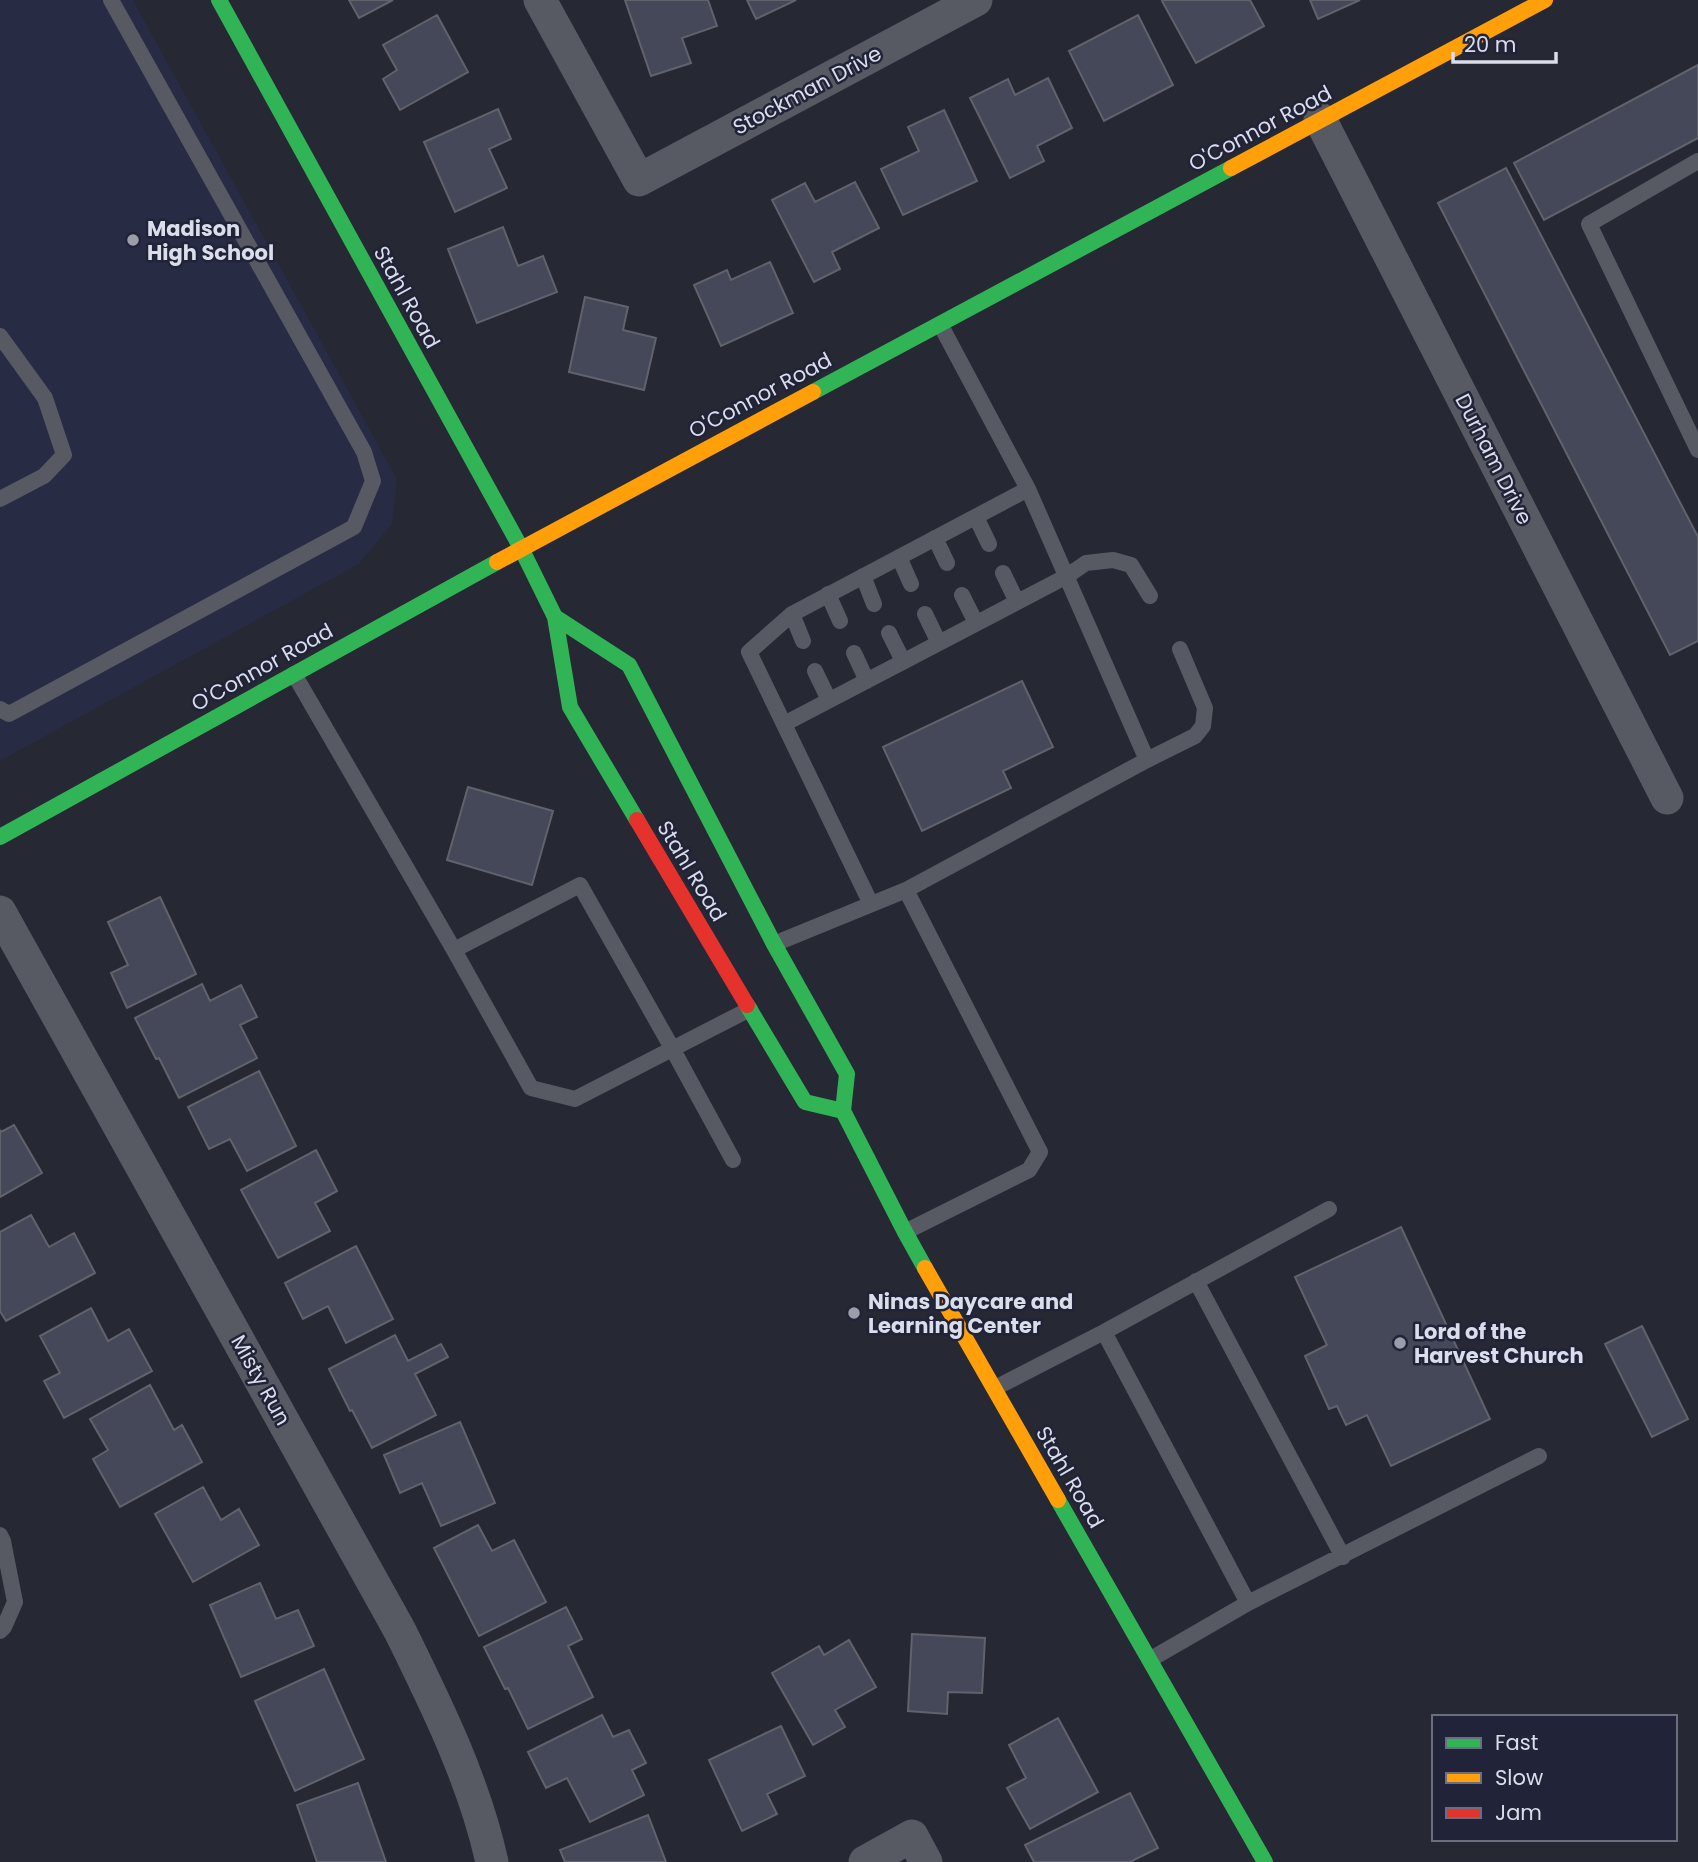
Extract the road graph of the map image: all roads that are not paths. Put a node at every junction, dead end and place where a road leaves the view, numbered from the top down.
1 (111, 0) edge
2 (219, 0) edge
3 (540, 0) edge
4 (976, 0) edge
5 (1545, 0) edge
6 (1320, 119) junction
7 (1698, 160) edge
8 (940, 323) junction
9 (0, 336) edge
10 (1698, 450) edge
11 (1028, 489) junction
12 (0, 499) edge
13 (975, 517) junction
14 (935, 538) junction
15 (989, 544) dead end
16 (521, 548) junction
17 (899, 557) junction
18 (947, 564) dead end
19 (1003, 573) dead end
20 (863, 576) junction
21 (1067, 576) junction
22 (911, 584) dead end
23 (828, 594) junction
24 (962, 595) dead end
25 (1150, 596) dead end
26 (1017, 602) junction
27 (874, 604) dead end
28 (792, 614) junction
29 (925, 614) dead end
30 (555, 617) junction
31 (840, 621) dead end
32 (976, 623) junction
33 (889, 633) dead end
34 (803, 641) dead end
35 (939, 643) junction
36 (1180, 649) dead end
37 (854, 653) dead end
38 (903, 661) junction
39 (816, 671) dead end
40 (294, 674) junction
41 (867, 681) junction
42 (829, 700) junction
43 (0, 709) edge
44 (784, 724) junction
45 (1147, 760) junction
46 (1667, 798) dead end
47 (0, 837) edge
48 (906, 890) junction
49 (871, 904) junction
50 (0, 912) edge
51 (774, 944) junction
52 (454, 950) junction
53 (750, 1009) junction
54 (672, 1048) junction
55 (843, 1111) junction
56 (733, 1160) dead end
57 (1329, 1209) dead end
58 (905, 1232) junction
59 (1196, 1282) junction
60 (1104, 1332) junction
61 (995, 1388) junction
62 (1539, 1456) dead end
63 (0, 1535) edge
64 (1343, 1557) junction
65 (1248, 1603) junction
66 (0, 1630) edge
67 (1151, 1659) junction
68 (919, 1849) edge
69 (492, 1862) edge
70 (865, 1862) edge
71 (1265, 1862) edge

1 - 43 lane
2 - 16 main road, Stahl Road
3 - 4 street, Stockman Drive
5 - 6 main road, O'Connor Road
6 - 8 main road, O'Connor Road
6 - 46 street, Durham Drive
7 - 10 lane
8 - 11 lane
8 - 16 main road, O'Connor Road
9 - 12 lane
11 - 13 lane
11 - 21 lane
13 - 14 lane
13 - 15 lane
14 - 17 lane
14 - 18 lane
16 - 30 main road, Stahl Road
16 - 40 main road, O'Connor Road
17 - 20 lane
17 - 22 lane
19 - 26 lane
20 - 23 lane
20 - 27 lane
21 - 25 lane
21 - 26 lane
21 - 45 lane
23 - 28 lane
23 - 31 lane
24 - 32 lane
26 - 32 lane
28 - 34 lane
28 - 44 lane
29 - 35 lane
30 - 51 main road, Stahl Road
30 - 53 main road, Stahl Road
32 - 35 lane
33 - 38 lane
35 - 38 lane
36 - 45 lane
37 - 41 lane
38 - 41 lane
39 - 42 lane
40 - 47 main road, O'Connor Road
40 - 52 lane
41 - 42 lane
42 - 44 lane
44 - 49 lane
45 - 48 lane
48 - 49 lane
48 - 58 lane
49 - 51 lane
50 - 69 street, Misty Run
51 - 55 main road, Stahl Road
52 - 54 lane
52 - 54 lane
53 - 54 lane
53 - 55 main road, Stahl Road
54 - 56 lane
55 - 58 main road, Stahl Road
57 - 59 lane
58 - 61 main road, Stahl Road
59 - 60 lane
59 - 64 lane
60 - 61 lane
60 - 65 lane
61 - 67 main road, Stahl Road
62 - 64 lane
63 - 66 lane
64 - 65 lane
65 - 67 lane
67 - 71 main road, Stahl Road
68 - 70 street

